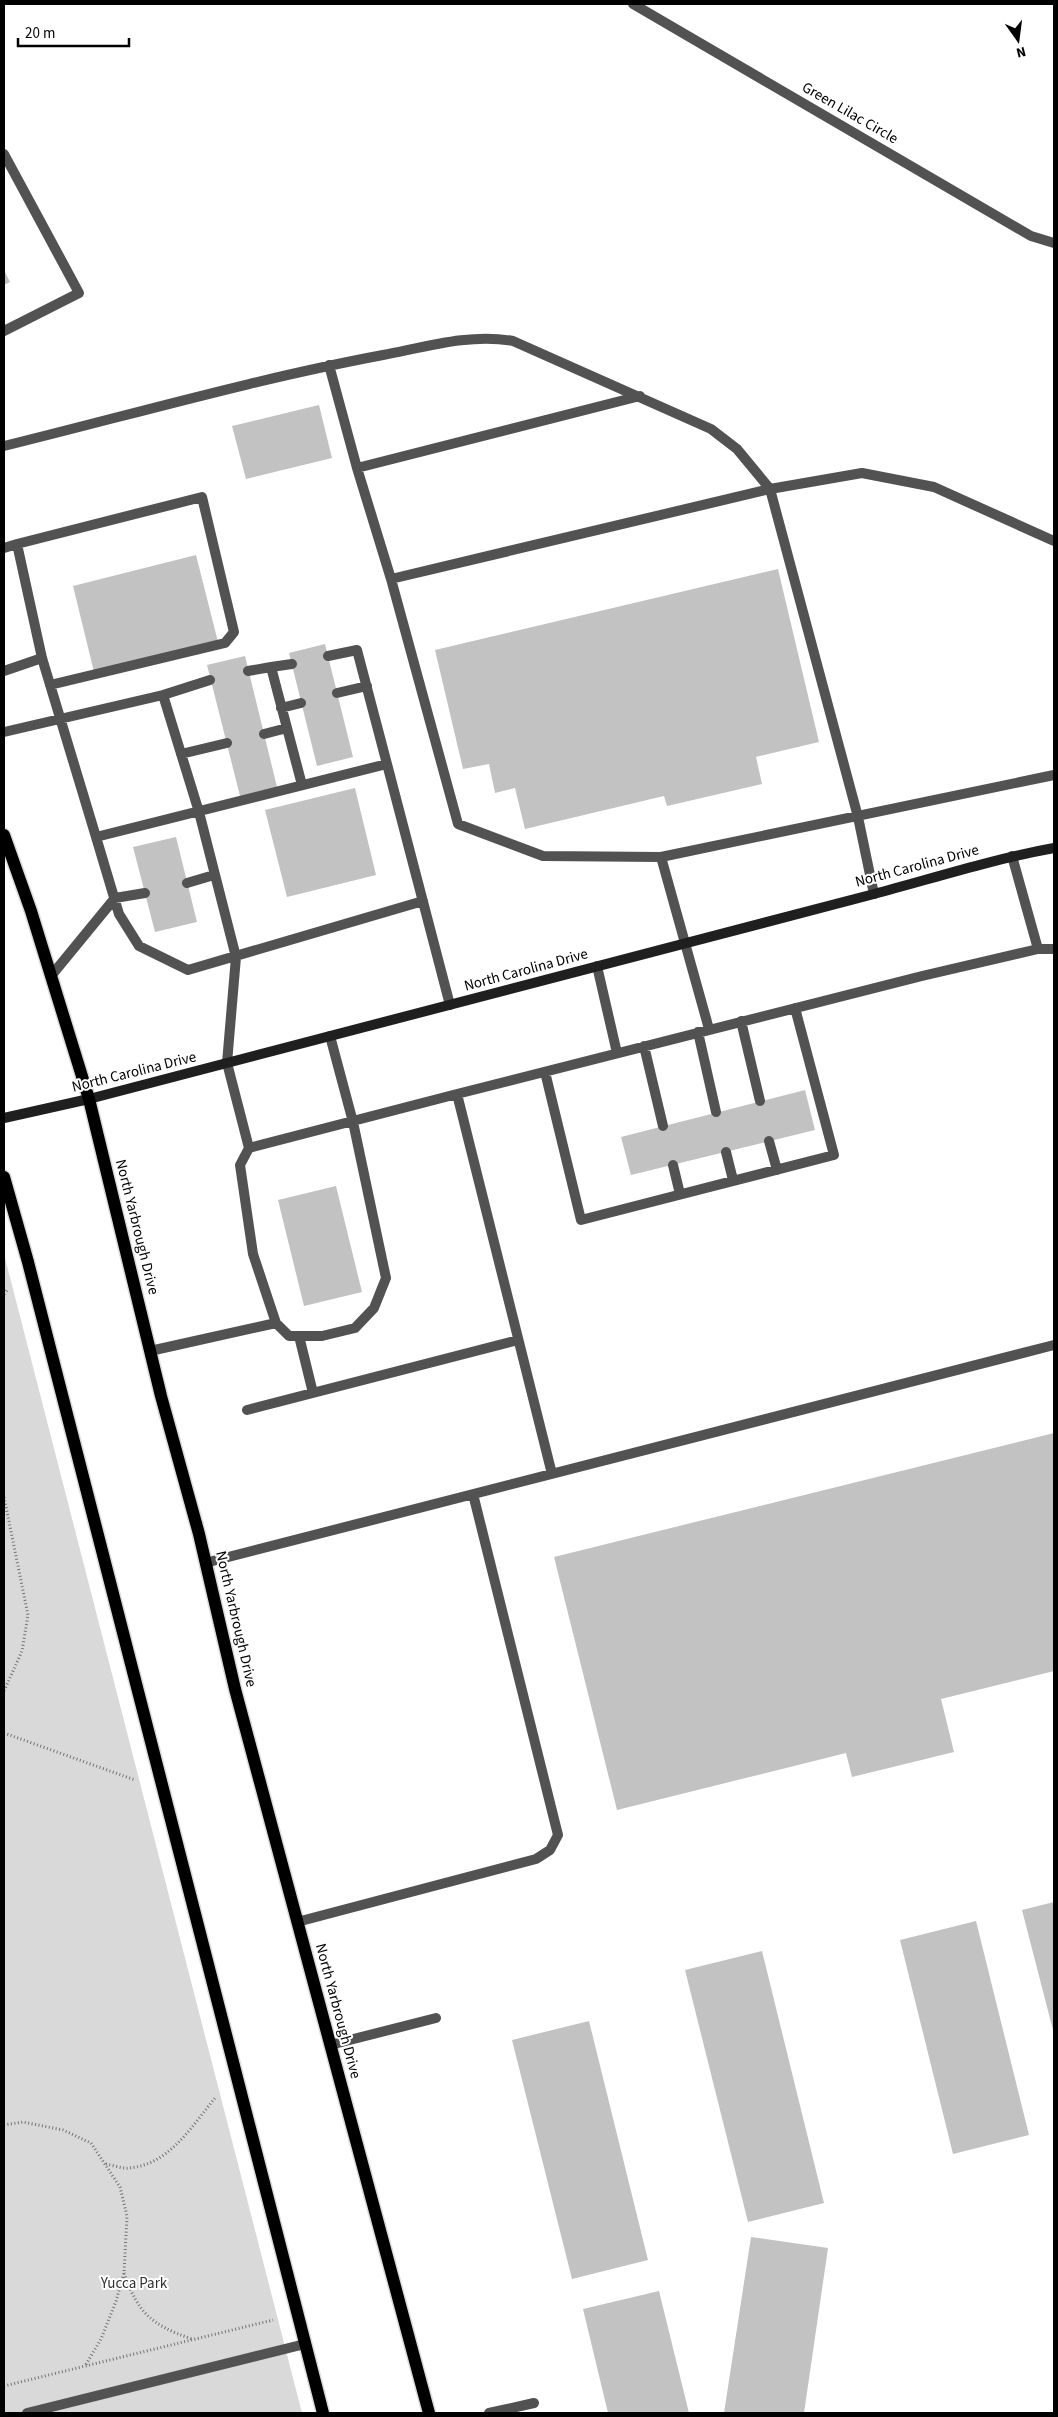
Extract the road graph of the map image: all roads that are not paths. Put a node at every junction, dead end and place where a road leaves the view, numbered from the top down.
1 (633, 4) edge
2 (4, 154) edge
3 (1054, 242) edge
4 (4, 331) edge
5 (329, 365) junction
6 (640, 396) junction
7 (4, 446) edge
8 (357, 468) junction
9 (770, 489) junction
10 (1054, 541) edge
11 (17, 544) junction
12 (4, 548) edge
13 (390, 579) junction
14 (328, 656) dead end
15 (42, 658) junction
16 (292, 664) dead end
17 (271, 667) junction
18 (4, 671) edge
19 (248, 671) dead end
20 (210, 680) dead end
21 (50, 685) junction
22 (367, 686) junction
23 (337, 693) dead end
24 (163, 695) junction
25 (301, 703) dead end
26 (281, 708) junction
27 (60, 718) junction
28 (287, 728) junction
29 (4, 732) edge
30 (264, 734) dead end
31 (227, 743) dead end
32 (181, 754) junction
33 (387, 764) junction
34 (1054, 775) edge
35 (302, 785) junction
36 (199, 812) junction
37 (858, 817) junction
38 (4, 836) edge
39 (96, 837) junction
40 (1054, 848) edge
41 (1012, 856) junction
42 (661, 857) junction
43 (214, 875) junction
44 (187, 883) dead end
45 (145, 893) dead end
46 (874, 894) junction
47 (115, 898) junction
48 (423, 901) junction
49 (686, 943) junction
50 (1038, 949) junction
51 (1054, 949) edge
52 (236, 956) junction
53 (598, 966) junction
54 (51, 976) junction
55 (450, 1005) junction
56 (795, 1008) junction
57 (741, 1021) junction
58 (709, 1029) junction
59 (698, 1032) junction
60 (330, 1036) junction
61 (644, 1046) junction
62 (618, 1053) junction
63 (227, 1063) junction
64 (545, 1072) junction
65 (456, 1094) junction
66 (89, 1099) junction
67 (760, 1101) dead end
68 (716, 1112) dead end
69 (4, 1118) edge
70 (353, 1122) junction
71 (663, 1126) dead end
72 (769, 1141) dead end
73 (249, 1148) junction
74 (726, 1152) dead end
75 (673, 1165) dead end
76 (777, 1170) junction
77 (4, 1177) edge
78 (733, 1180) junction
79 (680, 1194) junction
80 (276, 1323) junction
81 (299, 1336) junction
82 (518, 1340) junction
83 (1054, 1345) edge
84 (150, 1351) junction
85 (313, 1394) junction
86 (247, 1410) dead end
87 (552, 1474) junction
88 (472, 1494) junction
89 (206, 1563) junction
90 (297, 1922) junction
91 (436, 2018) dead end
92 (330, 2045) junction
93 (305, 2344) junction
94 (534, 2403) dead end
95 (26, 2413) edge
96 (323, 2413) edge
97 (428, 2413) edge
98 (489, 2413) edge

1 - 3 street, Green Lilac Circle
2 - 4 street
5 - 6 street
5 - 7 street
5 - 8 street
6 - 8 street
6 - 9 street
8 - 13 street
9 - 10 street
9 - 13 street
9 - 37 street
11 - 12 street
11 - 15 street
11 - 21 street
13 - 42 street
14 - 22 street
15 - 18 street
15 - 21 street
16 - 17 street
17 - 19 street
17 - 26 street
20 - 24 street
21 - 27 street
22 - 23 street
22 - 33 street
24 - 27 street
24 - 32 street
25 - 26 street
26 - 28 street
27 - 29 street
27 - 39 street
28 - 30 street
28 - 35 street
31 - 32 street
32 - 36 street
33 - 35 street
33 - 48 street
34 - 37 street
35 - 36 street
36 - 39 street
36 - 43 street
37 - 42 street
37 - 46 street
38 - 54 main road, North Yarbrough Drive
39 - 47 street
40 - 41 main road, North Carolina Drive
41 - 46 main road, North Carolina Drive
41 - 50 street
42 - 49 street
43 - 44 street
43 - 52 street
45 - 47 street
46 - 49 main road, North Carolina Drive
47 - 52 street
47 - 54 street
48 - 52 street
48 - 55 street
49 - 53 main road, North Carolina Drive
49 - 58 street
50 - 51 street
50 - 56 street
52 - 63 street
53 - 55 main road, North Carolina Drive
53 - 62 street
54 - 66 main road, North Yarbrough Drive
55 - 60 main road, North Carolina Drive
56 - 57 street
56 - 76 street
57 - 58 street
57 - 67 street
58 - 59 street
59 - 61 street
59 - 68 street
60 - 63 main road, North Carolina Drive
60 - 70 street
61 - 62 street
61 - 71 street
62 - 64 street
63 - 66 main road, North Carolina Drive
63 - 73 street
64 - 65 street
64 - 79 street
65 - 70 street
65 - 82 street
66 - 69 main road, North Carolina Drive
66 - 84 main road, North Yarbrough Drive
70 - 73 street
70 - 81 street
72 - 76 street
73 - 80 street
74 - 78 street
75 - 79 street
76 - 78 street
77 - 93 main road
78 - 79 street
80 - 81 street
80 - 84 street
81 - 85 street
82 - 85 street
82 - 87 street
83 - 87 street
84 - 89 main road, North Yarbrough Drive
85 - 86 street
87 - 88 street
88 - 89 street
88 - 90 street
89 - 90 main road, North Yarbrough Drive
90 - 92 main road, North Yarbrough Drive
91 - 92 street
92 - 97 main road, North Yarbrough Drive
93 - 95 street
93 - 96 main road
94 - 98 street

